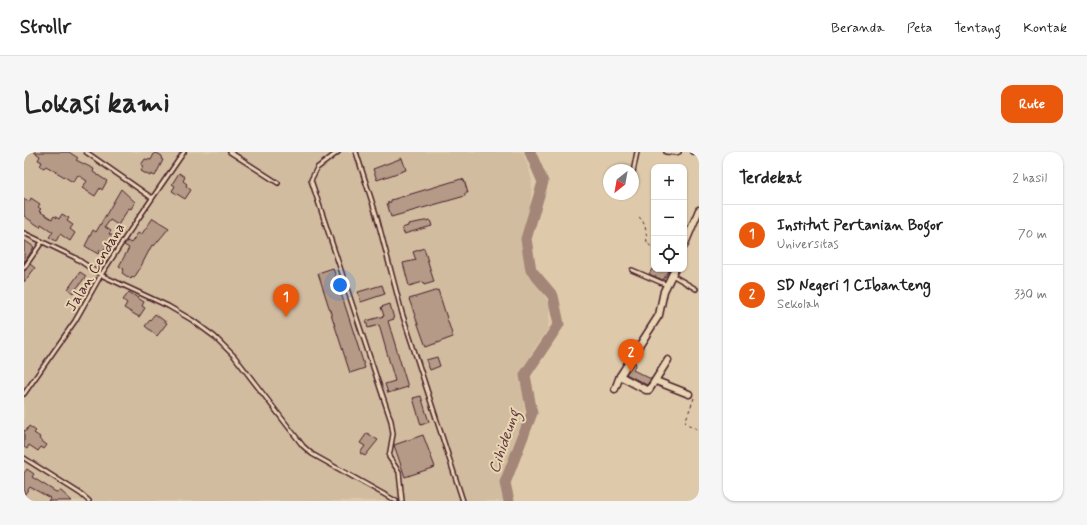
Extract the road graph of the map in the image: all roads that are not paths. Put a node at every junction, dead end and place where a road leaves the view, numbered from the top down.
1 (86, 152) edge
2 (184, 152) edge
3 (230, 152) edge
4 (338, 152) edge
5 (356, 152) edge
6 (636, 152) edge
7 (666, 152) edge
8 (679, 152) edge
9 (693, 152) edge
10 (699, 154) edge
11 (634, 164) edge
12 (278, 183) dead end
13 (152, 198) junction
14 (699, 210) edge
15 (24, 233) edge
16 (687, 239) edge
17 (42, 242) junction
18 (24, 268) edge
19 (632, 270) dead end
20 (673, 272) edge
21 (100, 275) junction
22 (667, 285) junction
23 (696, 289) dead end
24 (668, 360) dead end
25 (620, 376) junction
26 (656, 381) junction
27 (615, 389) dead end
28 (24, 394) edge
29 (688, 394) road end
30 (24, 458) edge
31 (89, 501) edge
32 (396, 501) edge
33 (402, 501) edge
34 (463, 501) edge

1 - 13 lane
2 - 13 lane, Jalan Cendana
3 - 12 lane
4 - 33 lane
5 - 34 lane
6 - 11 lane
7 - 8 lane
9 - 10 lane
13 - 21 lane, Jalan Cendana
14 - 16 street
15 - 17 lane
17 - 18 lane
17 - 21 lane
19 - 22 lane
20 - 22 street
20 - 23 lane
21 - 28 lane, Jalan Cendana
21 - 32 lane
22 - 25 street
24 - 26 street
25 - 26 street
25 - 27 street
26 - 29 street
30 - 31 lane

